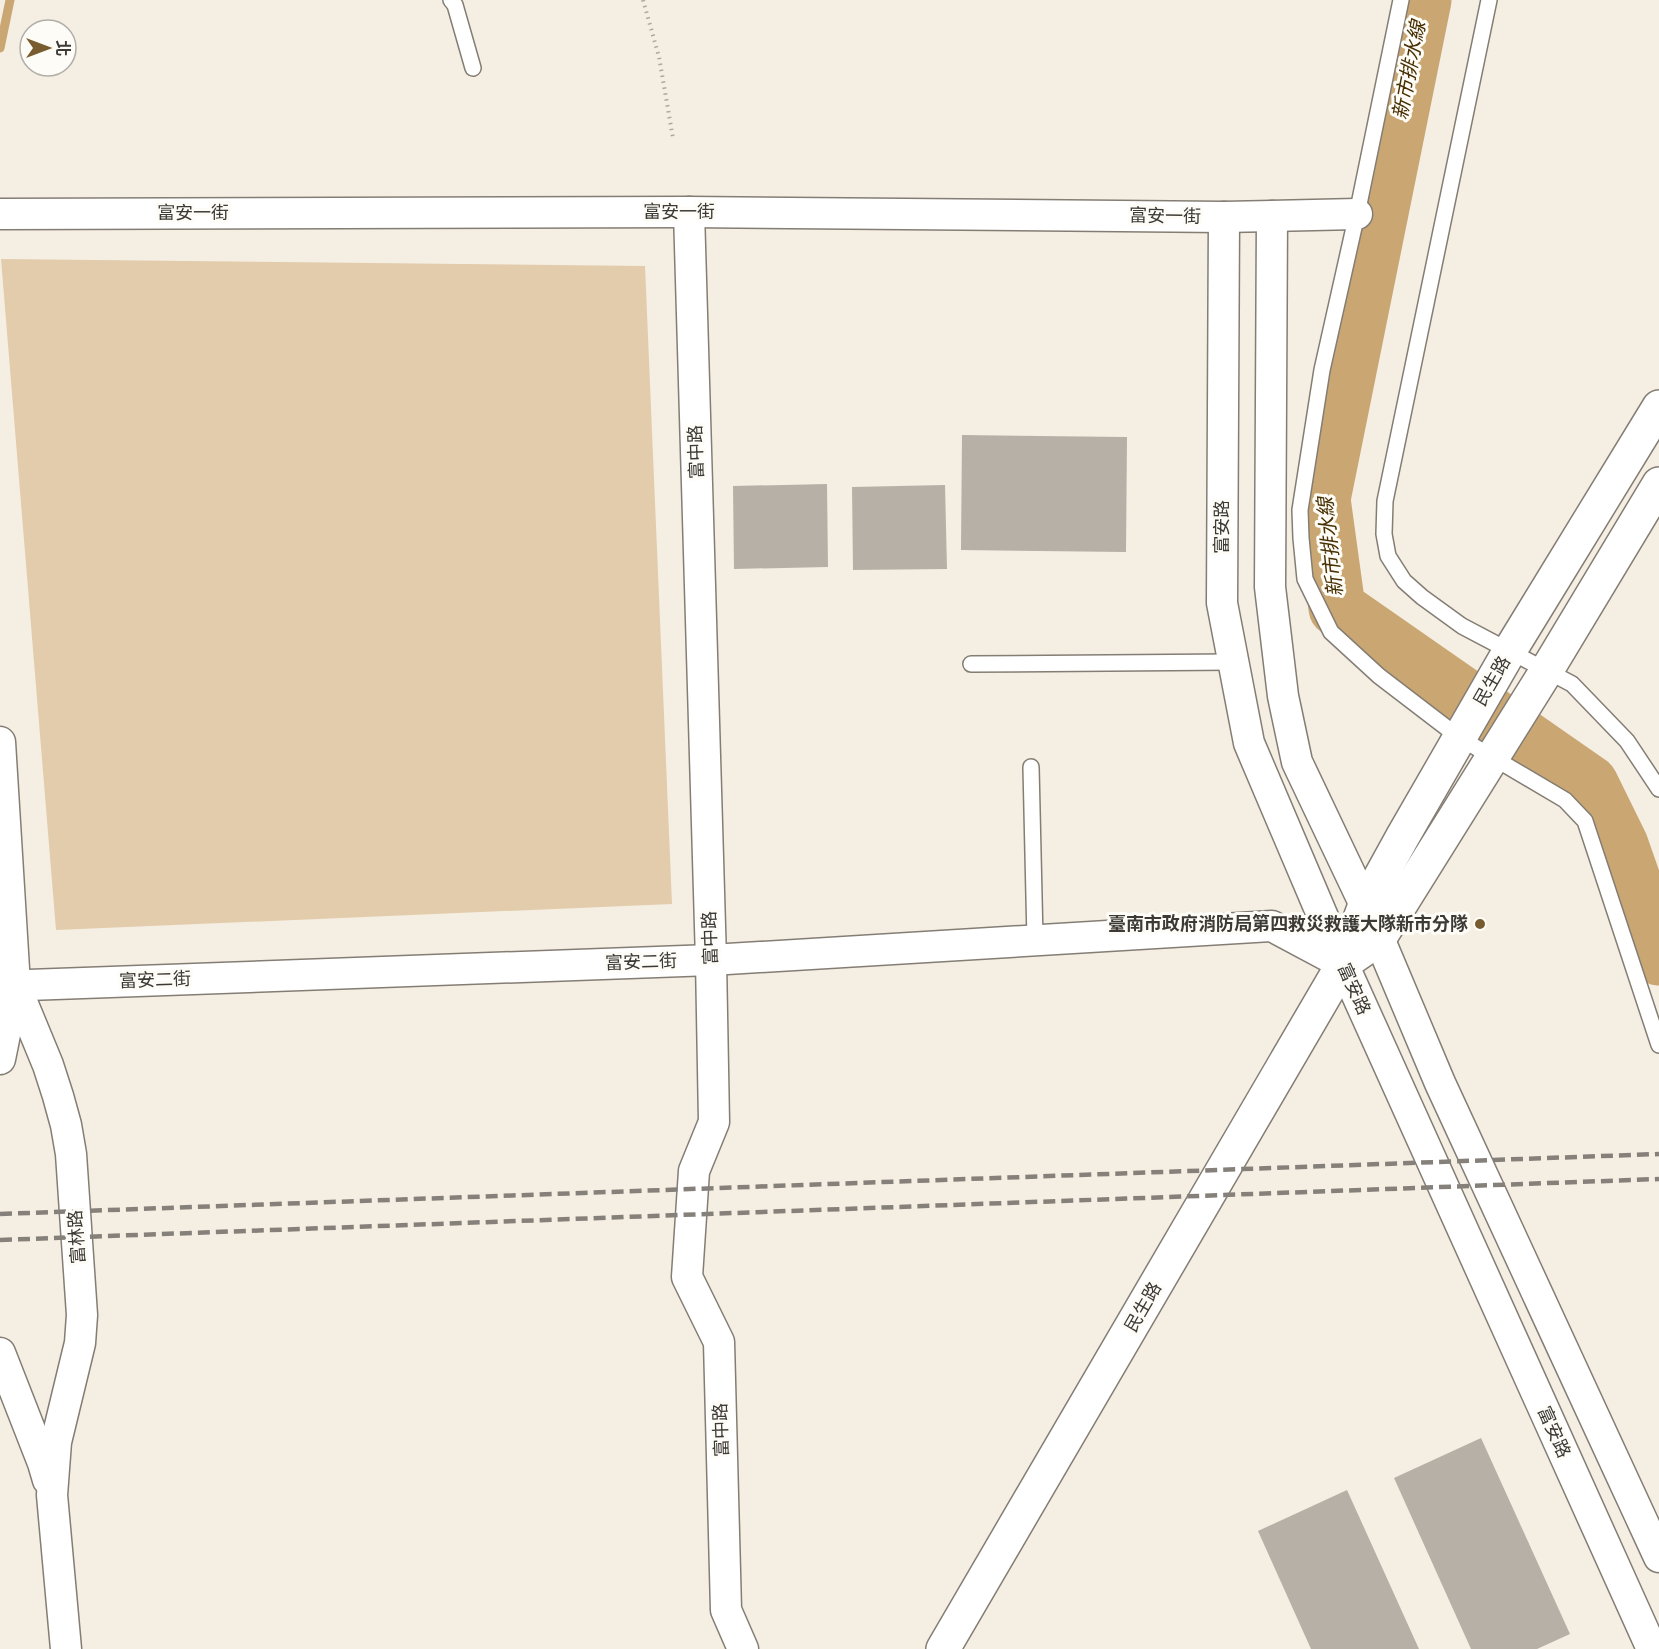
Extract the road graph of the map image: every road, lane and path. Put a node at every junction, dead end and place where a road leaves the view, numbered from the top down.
1 (451, 0) edge
2 (643, 0) edge
3 (1401, 0) edge
4 (1489, 0) edge
5 (473, 68) dead end
6 (673, 138) dead end
7 (689, 212) junction
8 (0, 214) edge
9 (1357, 214) junction
10 (1272, 216) junction
11 (1224, 217) junction
12 (1659, 407) edge
13 (1659, 484) edge
14 (1509, 652) junction
15 (1233, 662) junction
16 (971, 664) dead end
17 (1547, 670) junction
18 (1460, 738) junction
19 (0, 742) edge
20 (1492, 756) junction
21 (1031, 767) dead end
22 (1659, 789) edge
23 (1365, 905) junction
24 (1379, 939) junction
25 (1035, 940) junction
26 (711, 960) junction
27 (1343, 964) junction
28 (8, 986) edge
29 (1659, 1045) edge
30 (0, 1059) edge
31 (0, 1353) edge
32 (52, 1495) junction
33 (1659, 1557) edge
34 (66, 1649) edge
35 (743, 1649) edge
36 (943, 1649) edge
37 (1652, 1649) edge

1 - 5 lane
2 - 6 path
3 - 9 lane
4 - 14 lane
7 - 8 street, 富安一街
7 - 11 street, 富安一街
7 - 26 street, 富中路
9 - 10 street, 富安一街
9 - 18 lane
10 - 11 street, 富安一街
10 - 23 street
11 - 15 street, 富安路
12 - 14 street, 民生路
13 - 17 street, 民生路
14 - 17 lane
14 - 18 street, 民生路
15 - 16 lane
15 - 27 street, 富安路
17 - 20 street, 民生路
17 - 22 lane
18 - 20 lane
18 - 23 street, 民生路
19 - 28 street, 富林路
20 - 24 street, 民生路
20 - 29 lane
21 - 25 lane
23 - 24 street
23 - 27 street, 民生路
24 - 27 street, 民生路
24 - 33 street
25 - 26 street, 富安二街
25 - 27 street, 富安二街
26 - 28 street, 富安二街
26 - 35 street, 富中路
27 - 36 street, 民生路
27 - 37 street, 富安路
28 - 30 street, 富林路
28 - 32 street, 富林路
31 - 32 street, 富林路
32 - 34 street, 富林路

